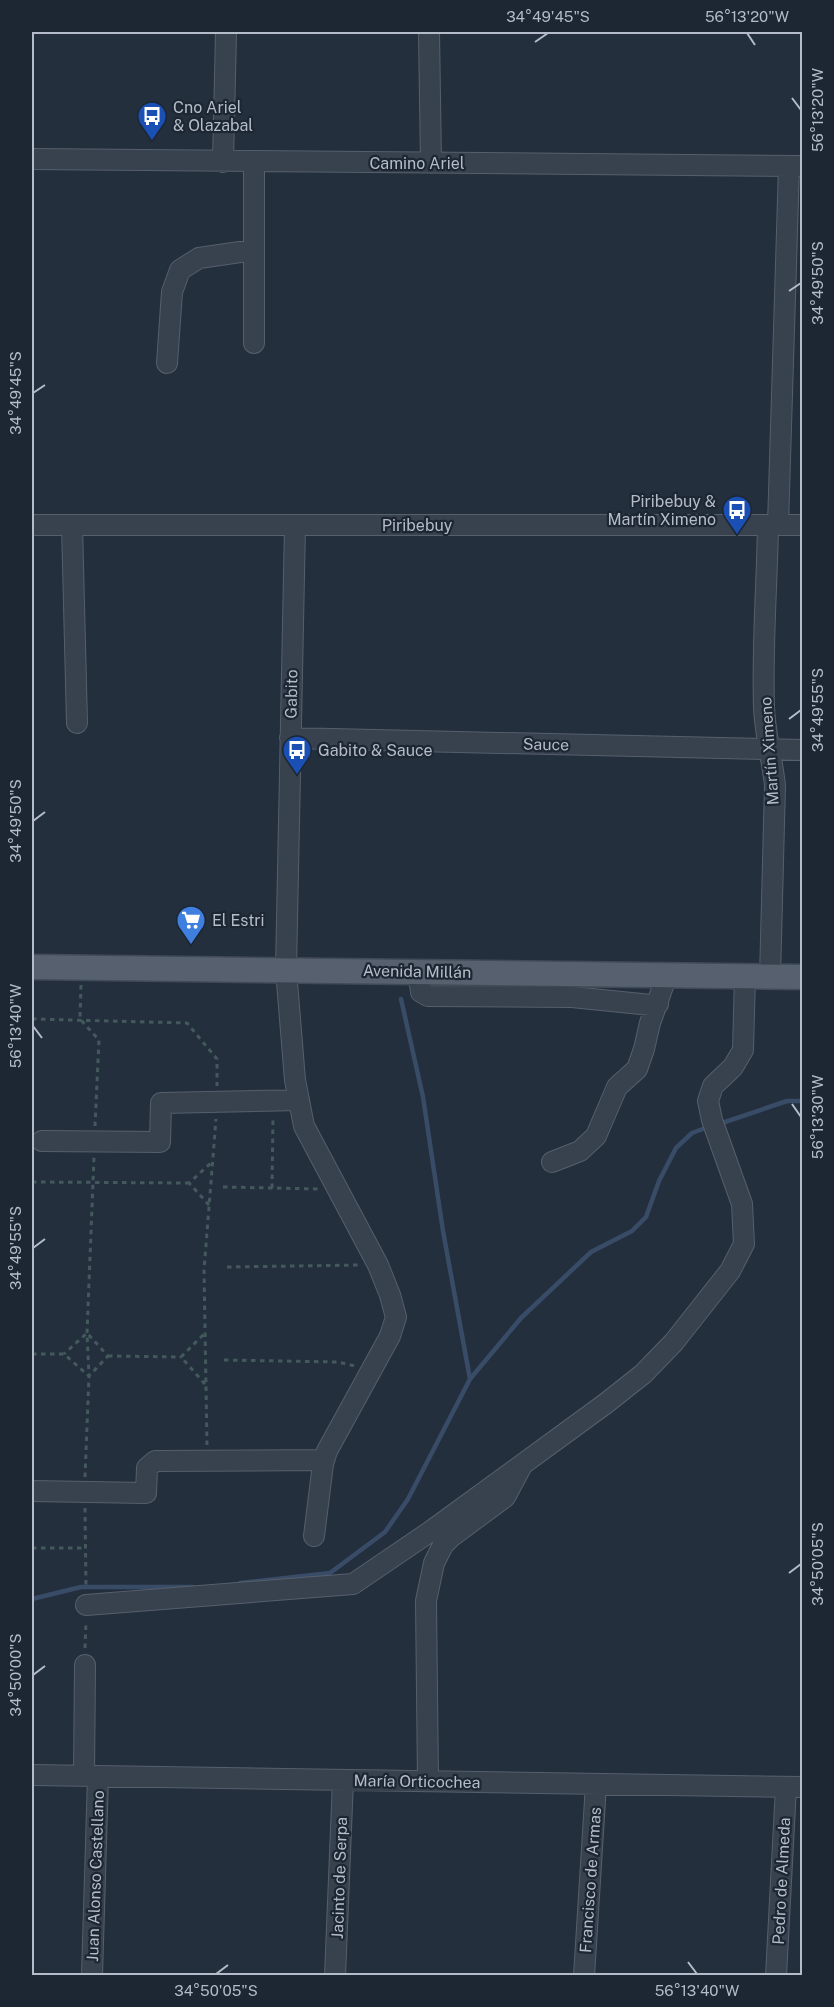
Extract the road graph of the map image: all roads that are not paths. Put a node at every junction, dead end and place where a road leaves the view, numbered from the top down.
1 (226, 32) edge
2 (429, 32) edge
3 (32, 159) edge
4 (223, 162) junction
5 (254, 162) junction
6 (431, 163) junction
7 (796, 166) edge
8 (254, 250) junction
9 (254, 343) dead end
10 (167, 363) dead end
11 (32, 525) edge
12 (72, 525) junction
13 (295, 525) junction
14 (773, 525) junction
15 (802, 525) edge
16 (77, 723) dead end
17 (290, 738) junction
18 (768, 750) junction
19 (802, 750) edge
20 (32, 967) edge
21 (286, 970) junction
22 (418, 971) junction
23 (667, 975) junction
24 (746, 976) junction
25 (770, 977) junction
26 (802, 977) edge
27 (658, 1004) junction
28 (299, 1100) junction
29 (42, 1141) dead end
30 (552, 1162) dead end
31 (324, 1460) junction
32 (524, 1463) junction
33 (32, 1491) edge
34 (314, 1536) dead end
35 (86, 1609) road end
36 (85, 1665) road end
37 (32, 1775) edge
38 (91, 1776) junction
39 (343, 1780) junction
40 (428, 1781) junction
41 (596, 1784) junction
42 (794, 1787) edge
43 (92, 1976) edge
44 (335, 1976) edge
45 (584, 1976) edge
46 (776, 1976) edge

1 - 4 street
2 - 6 street
3 - 4 street, Camino Ariel
4 - 5 street, Camino Ariel
5 - 6 street, Camino Ariel
5 - 8 street
6 - 7 street, Camino Ariel
7 - 14 street, Martín Ximeno
8 - 9 street
8 - 10 street
11 - 12 street, Piribebuy
12 - 13 street, Piribebuy
12 - 16 street
13 - 14 street, Piribebuy
13 - 17 street, Gabito
14 - 15 street, Piribebuy
14 - 18 street, Martín Ximeno
17 - 18 street, Sauce
17 - 21 street, Gabito
18 - 19 street, Sauce
18 - 25 street, Martín Ximeno
20 - 21 main road, Avenida Millán
21 - 22 main road, Avenida Millán
21 - 28 street, Gabito
22 - 23 main road, Avenida Millán
22 - 27 street
23 - 24 main road, Avenida Millán
23 - 27 street
24 - 25 main road, Avenida Millán
24 - 32 street
25 - 26 main road, Avenida Millán
27 - 30 street
28 - 29 street
28 - 31 street, Gabito
31 - 33 street
31 - 34 street, Gabito
32 - 35 street
32 - 40 street
36 - 38 street, Juan Alonso Castellano
37 - 38 street, María Orticochea
38 - 39 street, María Orticochea
38 - 43 street, Juan Alonso Castellano
39 - 40 street, María Orticochea
39 - 44 street, Jacinto de Serpa
40 - 41 street, María Orticochea
41 - 42 street, María Orticochea
41 - 45 street, Francisco de Armas
42 - 46 street, Pedro de Almeda

